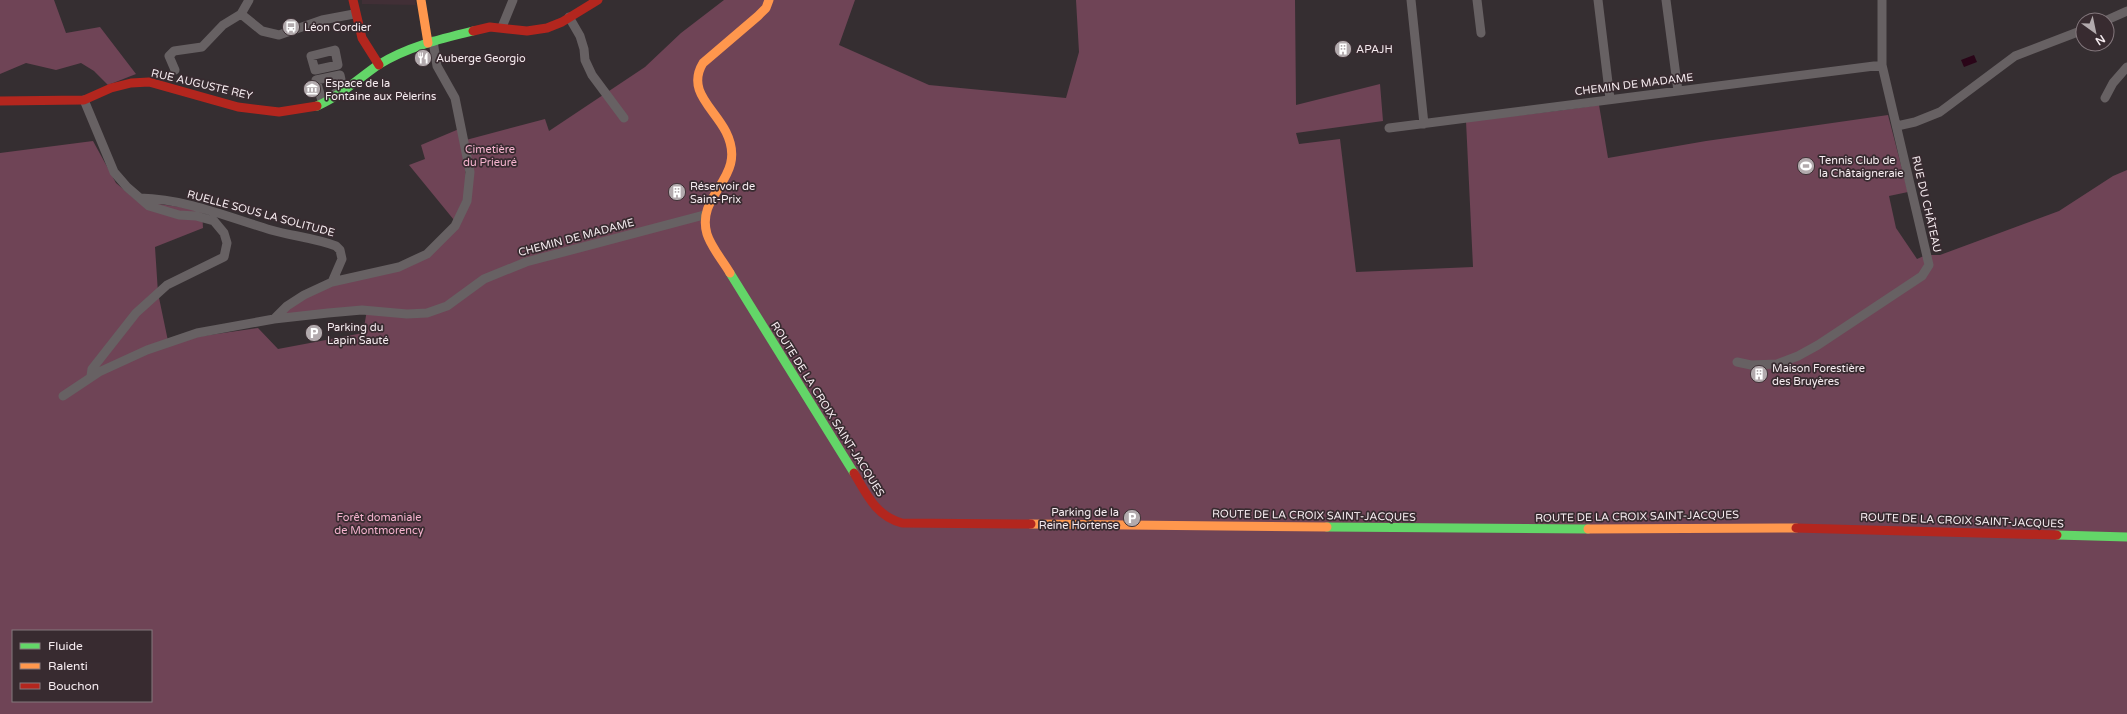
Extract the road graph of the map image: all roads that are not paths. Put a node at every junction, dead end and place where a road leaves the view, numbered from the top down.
1 (249, 0) edge
2 (353, 0) edge
3 (421, 0) edge
4 (513, 0) edge
5 (598, 0) edge
6 (769, 0) edge
7 (1411, 0) edge
8 (1477, 0) edge
9 (1598, 0) edge
10 (1666, 0) edge
11 (1882, 0) edge
12 (2127, 11) edge
13 (241, 14) junction
14 (354, 14) junction
15 (2115, 16) edge
16 (569, 18) junction
17 (502, 27) junction
18 (1481, 33) dead end
19 (2075, 33) edge
20 (430, 42) junction
21 (379, 65) junction
22 (1882, 65) junction
23 (2127, 67) edge
24 (175, 70) dead end
25 (1678, 91) junction
26 (2104, 98) dead end
27 (1610, 99) junction
28 (84, 100) junction
29 (0, 101) edge
30 (624, 118) dead end
31 (1424, 124) junction
32 (1897, 126) junction
33 (1389, 128) dead end
34 (140, 198) junction
35 (704, 214) junction
36 (332, 282) junction
37 (274, 319) junction
38 (1738, 362) dead end
39 (91, 376) junction
40 (63, 396) dead end
41 (2127, 537) edge

1 - 13 street
2 - 14 street
3 - 20 street
4 - 17 street
5 - 16 street, RUE AUGUSTE REY
6 - 35 street
7 - 31 street
8 - 18 street
9 - 27 street
10 - 25 street
11 - 22 street, RUE DU CHÂTEAU
12 - 15 street
13 - 14 street
13 - 24 street
14 - 21 street
16 - 17 street, RUE AUGUSTE REY
16 - 30 street
17 - 20 street, RUE AUGUSTE REY
19 - 32 street
20 - 21 street, RUE AUGUSTE REY
20 - 36 street
21 - 28 street, RUE AUGUSTE REY
22 - 25 street, CHEMIN DE MADAME
22 - 32 street, RUE DU CHÂTEAU
23 - 26 street
25 - 27 street, CHEMIN DE MADAME
27 - 31 street, CHEMIN DE MADAME
28 - 29 street, RUE AUGUSTE REY
28 - 34 street
31 - 33 street, CHEMIN DE MADAME
32 - 38 street, RUE DU CHÂTEAU
34 - 36 street, RUELLE SOUS LA SOLITUDE
34 - 39 street
35 - 37 street, CHEMIN DE MADAME
35 - 41 street, ROUTE DE LA CROIX SAINT-JACQUES
36 - 37 street
37 - 39 street, CHEMIN DE MADAME
39 - 40 street, CHEMIN DE MADAME

